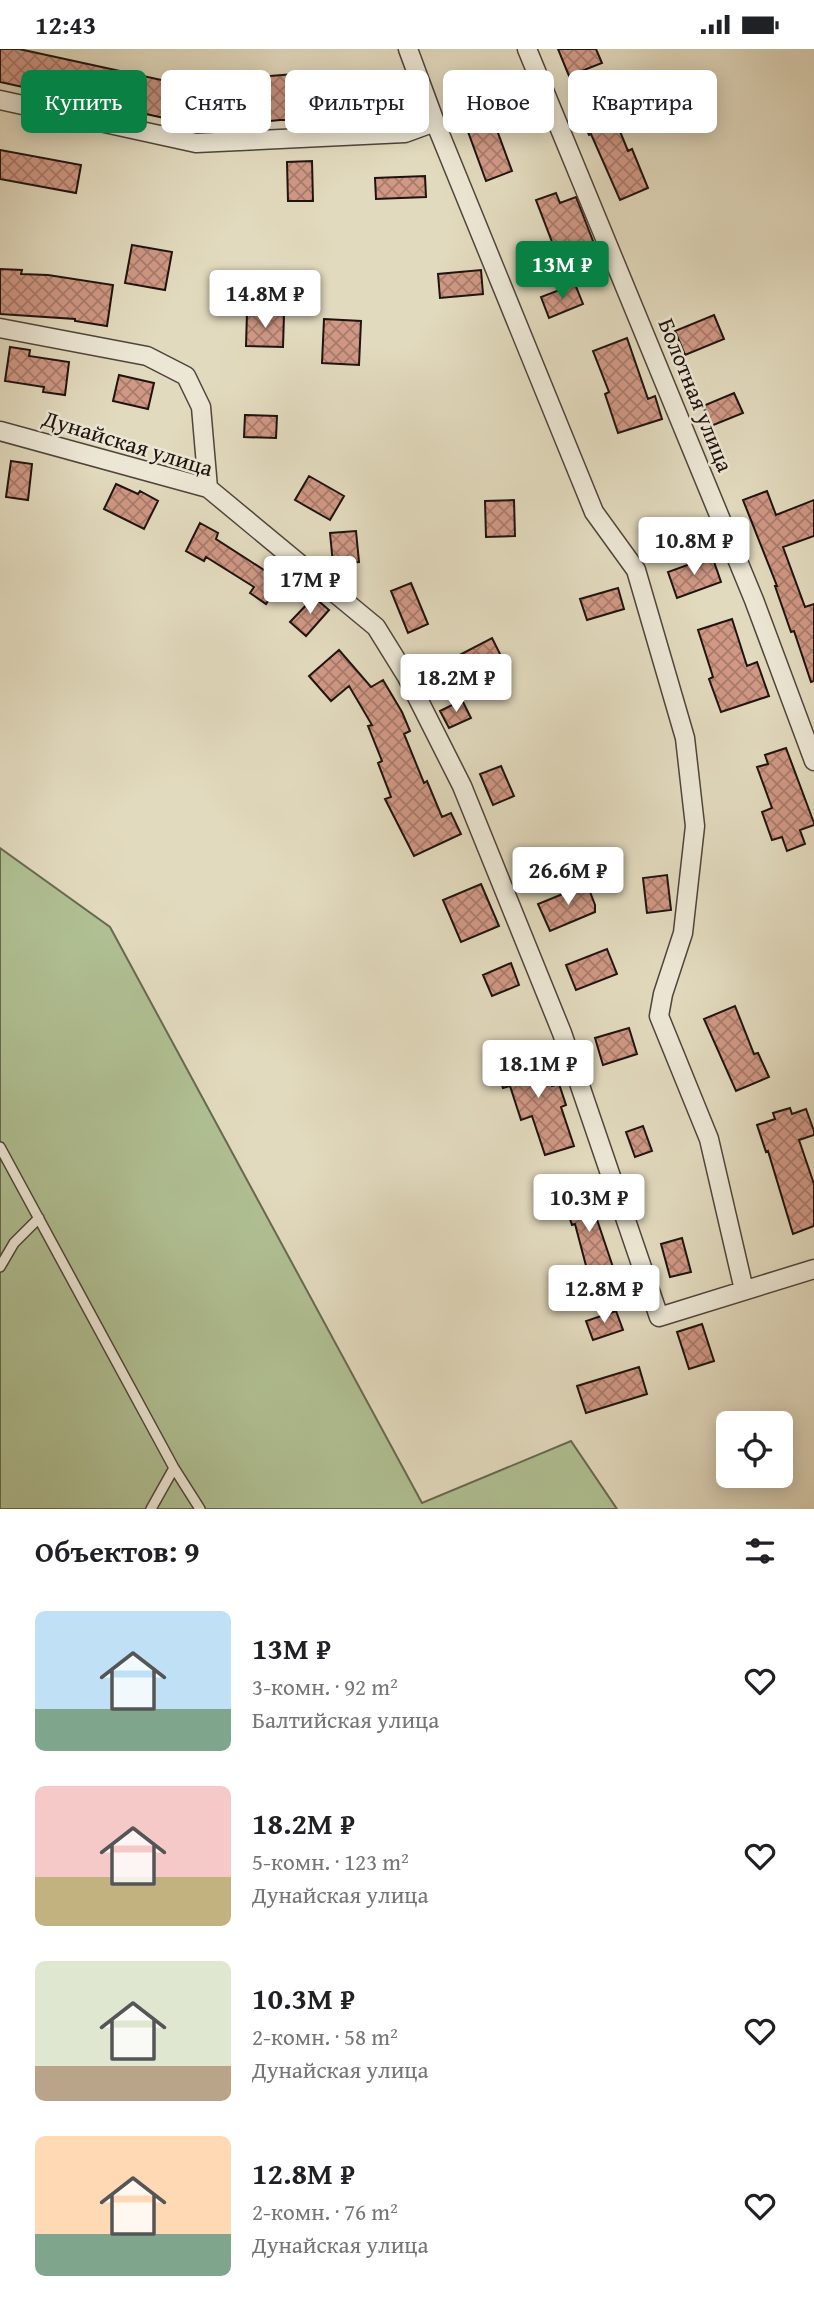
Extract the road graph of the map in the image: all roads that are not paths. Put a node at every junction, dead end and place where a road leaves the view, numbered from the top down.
1 (408, 49) edge
2 (527, 49) edge
3 (0, 100) edge
4 (435, 122) junction
5 (0, 328) edge
6 (0, 431) edge
7 (208, 488) junction
8 (814, 761) edge
9 (0, 1147) edge
10 (39, 1218) junction
11 (0, 1267) edge
12 (814, 1269) edge
13 (744, 1290) junction
14 (174, 1468) junction
15 (151, 1509) edge
16 (200, 1509) edge

1 - 4 street
2 - 8 street, Болотная улица
3 - 4 street
4 - 13 street
5 - 7 street
6 - 7 street, Дунайская улица
7 - 13 street, Дунайская улица
9 - 10 lane
10 - 11 lane
10 - 14 lane
12 - 13 street, Дунайская улица
14 - 15 lane
14 - 16 lane

